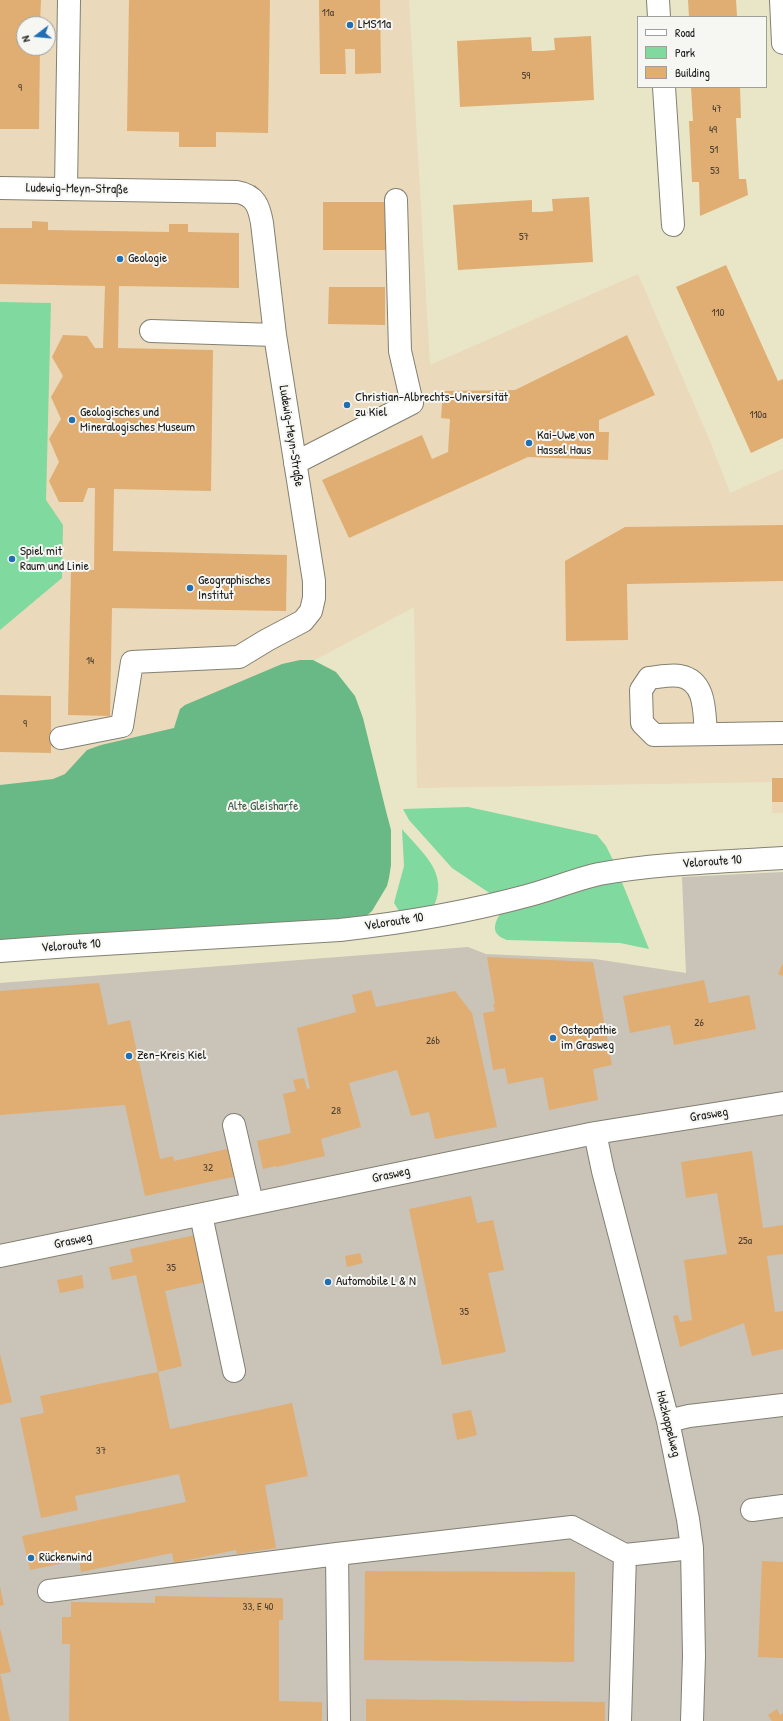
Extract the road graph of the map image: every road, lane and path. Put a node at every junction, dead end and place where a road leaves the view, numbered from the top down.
1 (69, 0) edge
2 (658, 0) edge
3 (781, 0) edge
4 (659, 16) edge
5 (783, 43) edge
6 (664, 88) edge
7 (0, 188) edge
8 (66, 188) junction
9 (396, 200) dead end
10 (673, 225) dead end
11 (151, 331) dead end
12 (276, 335) junction
13 (295, 463) junction
14 (783, 733) edge
15 (706, 734) dead end
16 (61, 738) dead end
17 (783, 858) edge
18 (0, 951) edge
19 (783, 1103) edge
20 (234, 1125) dead end
21 (595, 1133) junction
22 (252, 1203) junction
23 (201, 1215) junction
24 (0, 1256) edge
25 (234, 1371) dead end
26 (783, 1405) edge
27 (668, 1421) junction
28 (783, 1506) edge
29 (752, 1510) dead end
30 (692, 1548) junction
31 (337, 1554) junction
32 (624, 1554) junction
33 (49, 1591) dead end
34 (339, 1721) edge
35 (620, 1721) edge
36 (692, 1721) edge

1 - 8 street
2 - 4 street
3 - 5 street
6 - 10 street
7 - 8 street, Ludewig-Meyn-Straße
8 - 12 street, Ludewig-Meyn-Straße
9 - 13 street
11 - 12 street
12 - 13 street, Ludewig-Meyn-Straße
13 - 16 street, Ludewig-Meyn-Straße
14 - 15 street
17 - 18 street, Veloroute 10
19 - 21 street, Grasweg
20 - 22 street
21 - 22 street, Grasweg
21 - 27 street, Holzkoppelweg
22 - 23 street, Grasweg
23 - 24 street, Grasweg
23 - 25 street
26 - 27 street
27 - 30 street, Holzkoppelweg
28 - 29 street
30 - 32 street
30 - 36 street, Holzkoppelweg
31 - 32 street
31 - 33 street
31 - 34 street
32 - 35 street

